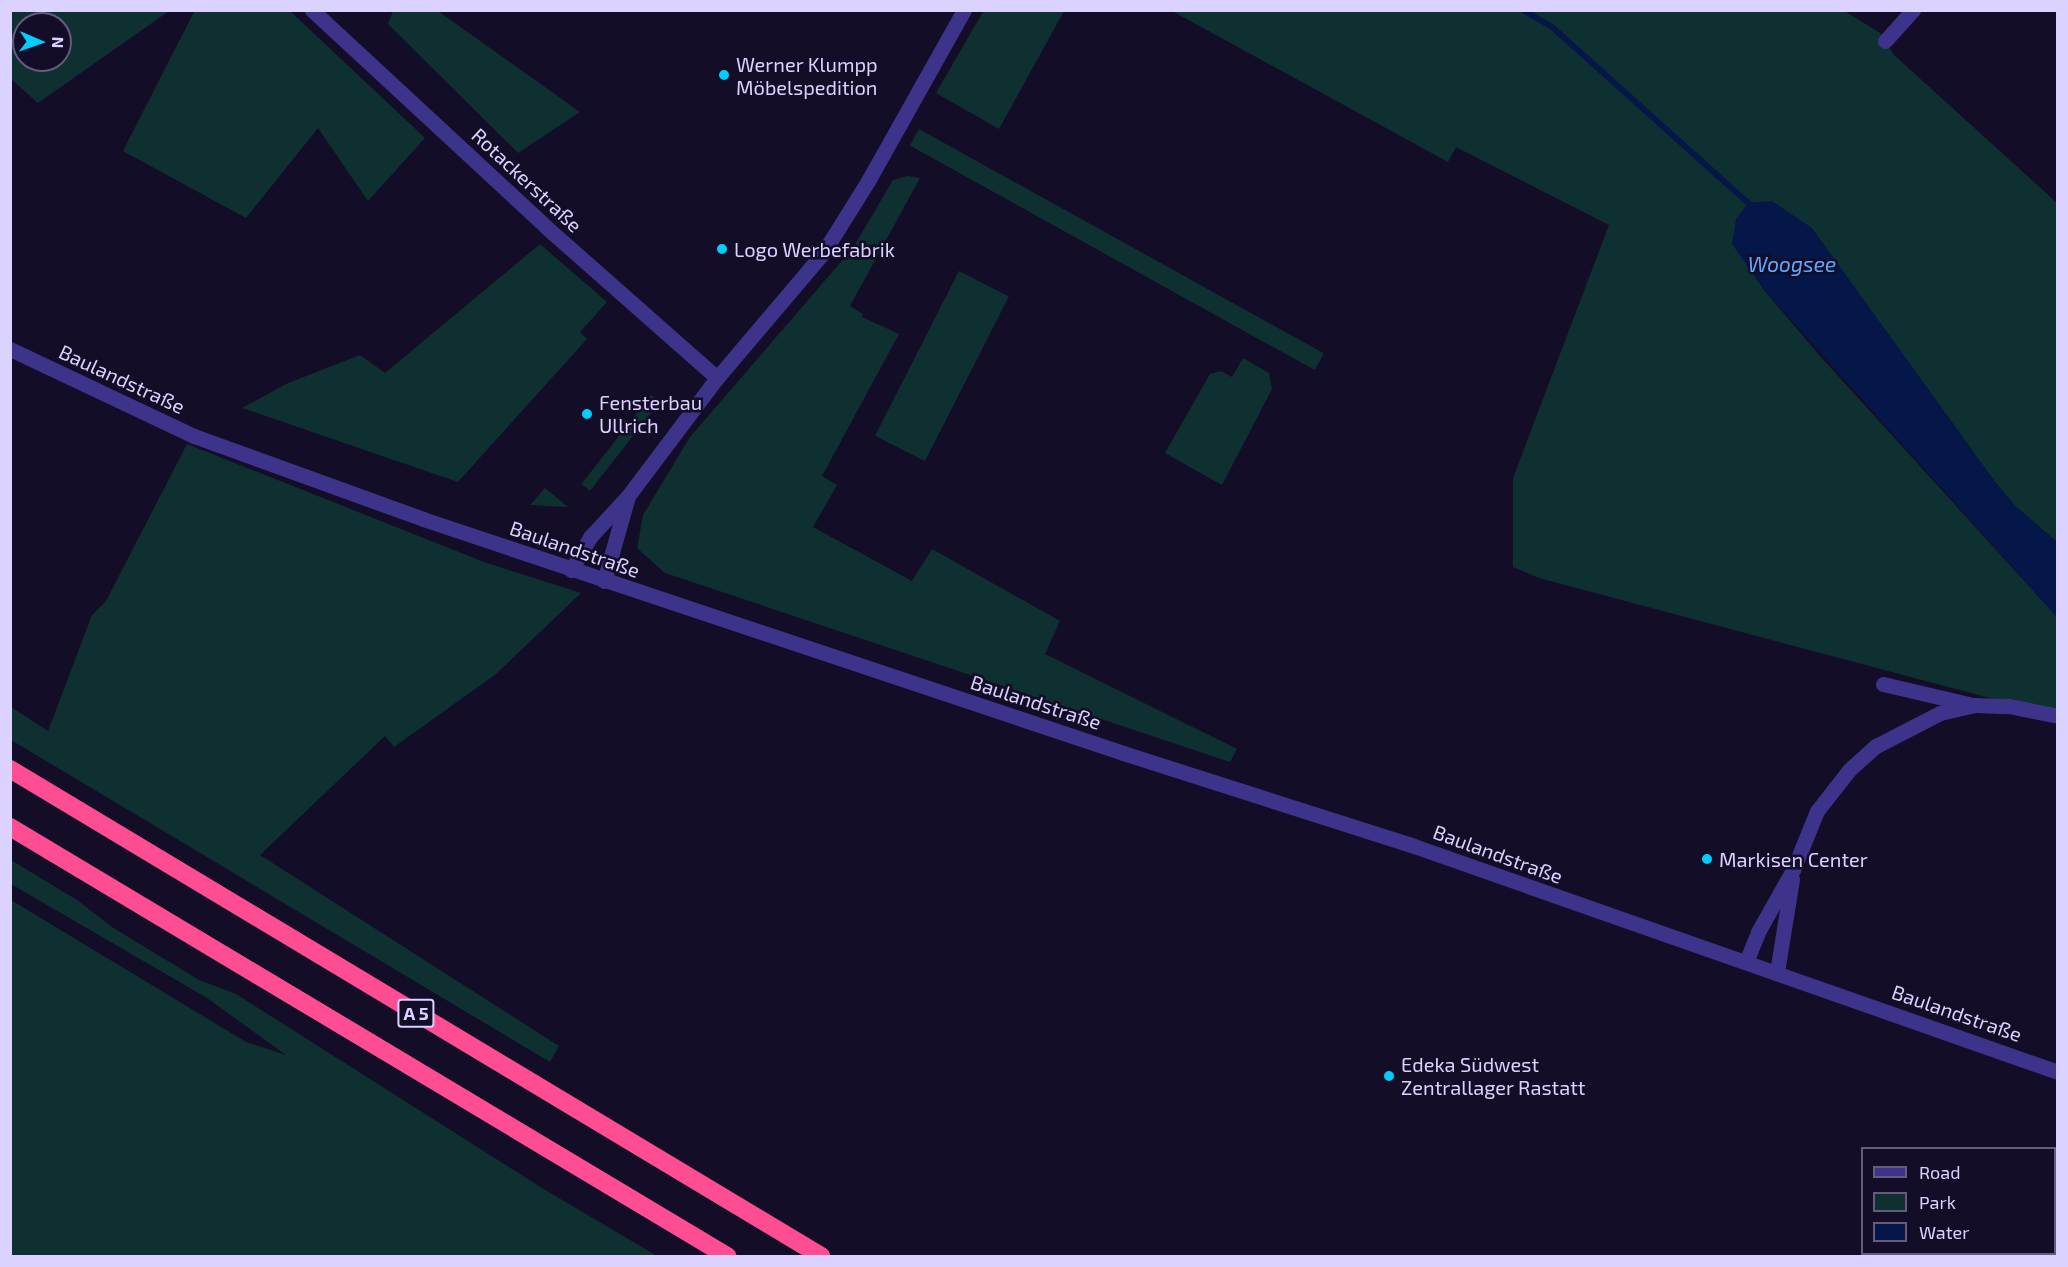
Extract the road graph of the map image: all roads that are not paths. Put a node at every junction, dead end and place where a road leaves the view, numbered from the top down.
1 (312, 10) edge
2 (964, 10) edge
3 (1913, 10) edge
4 (1886, 40) dead end
5 (10, 349) edge
6 (717, 378) junction
7 (628, 496) junction
8 (571, 570) junction
9 (604, 581) junction
10 (1883, 684) dead end
11 (1975, 705) junction
12 (2058, 716) edge
13 (10, 769) edge
14 (10, 827) edge
15 (1793, 870) junction
16 (1746, 962) junction
17 (1777, 972) junction
18 (2058, 1072) edge
19 (727, 1257) edge
20 (821, 1257) edge

1 - 6 street, Rotackerstraße
2 - 6 street
3 - 4 street
5 - 8 street, Baulandstraße
6 - 7 street
7 - 8 street
7 - 9 street
8 - 9 street, Baulandstraße
9 - 16 street, Baulandstraße
10 - 11 street
11 - 12 street
11 - 15 street
13 - 20 highway, A 5
14 - 19 highway, A 5
15 - 16 street
15 - 17 street
16 - 17 street, Baulandstraße
17 - 18 street, Baulandstraße

